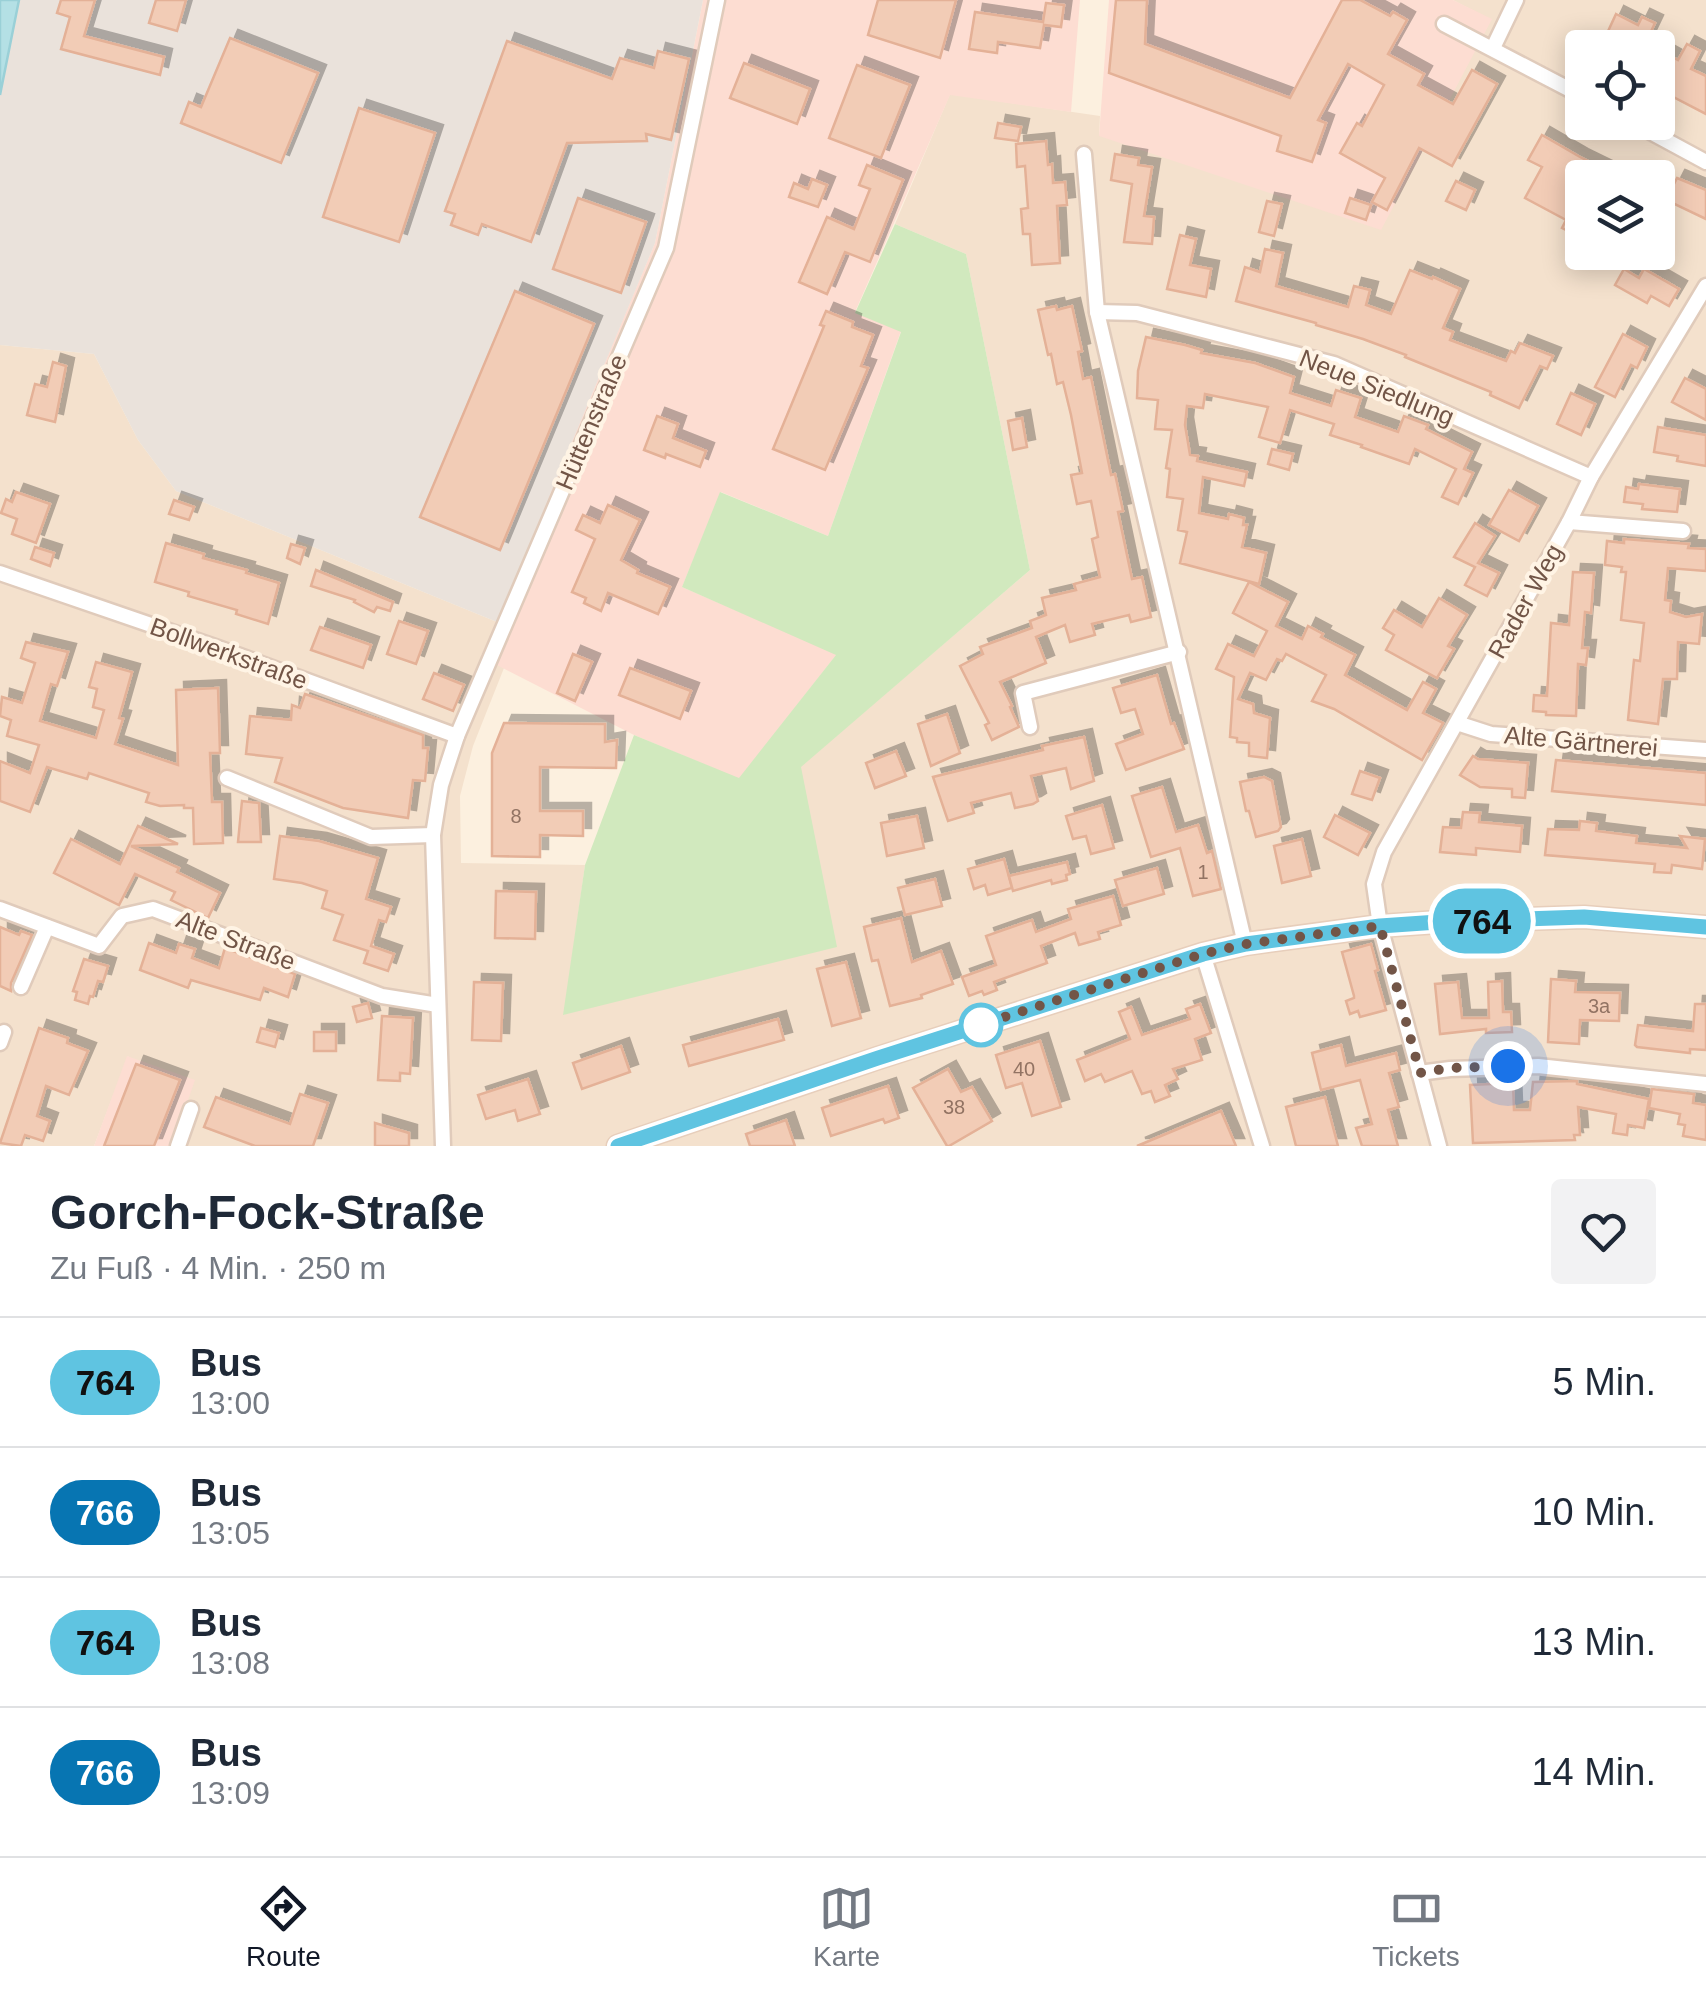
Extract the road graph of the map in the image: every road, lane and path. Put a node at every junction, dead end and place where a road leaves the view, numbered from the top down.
1 (717, 0) edge
2 (1516, 0) edge
3 (1444, 24) dead end
4 (1494, 48) junction
5 (1565, 87) edge
6 (1665, 140) edge
7 (1084, 154) dead end
8 (1706, 162) edge
9 (1706, 286) edge
10 (1097, 312) junction
11 (1591, 477) junction
12 (1570, 522) junction
13 (1683, 531) dead end
14 (0, 573) edge
15 (1178, 652) junction
16 (1457, 723) junction
17 (1030, 728) dead end
18 (457, 736) junction
19 (1706, 750) edge
20 (227, 778) dead end
21 (433, 835) junction
22 (0, 909) edge
23 (1380, 926) junction
24 (47, 927) junction
25 (1706, 927) edge
26 (1246, 944) junction
27 (1203, 954) junction
28 (21, 987) dead end
29 (438, 1005) junction
30 (1420, 1073) junction
31 (1706, 1084) edge
32 (192, 1109) dead end
33 (178, 1146) edge
34 (443, 1146) edge
35 (618, 1146) edge
36 (1262, 1146) edge
37 (1440, 1146) edge

1 - 18 street, Hüttenstraße
2 - 4 street
3 - 4 street
4 - 5 street
6 - 8 street
7 - 10 street
9 - 11 street, Rader Weg
10 - 11 street, Neue Siedlung
10 - 15 street
11 - 12 street, Rader Weg
12 - 13 street
12 - 16 street, Rader Weg
14 - 18 street, Bollwerkstraße
15 - 17 street
15 - 26 street
16 - 19 street, Alte Gärtnerei
16 - 23 street, Rader Weg
18 - 21 street, Hüttenstraße
20 - 21 street
21 - 29 street, Hüttenstraße
22 - 24 street, Alte Straße
23 - 25 main road
23 - 26 main road
23 - 30 street, Rader Weg
24 - 28 street
24 - 29 street, Alte Straße
26 - 27 main road
27 - 35 main road
27 - 36 street
29 - 34 street, Hüttenstraße
30 - 31 street
30 - 37 street, Rader Weg
32 - 33 street

